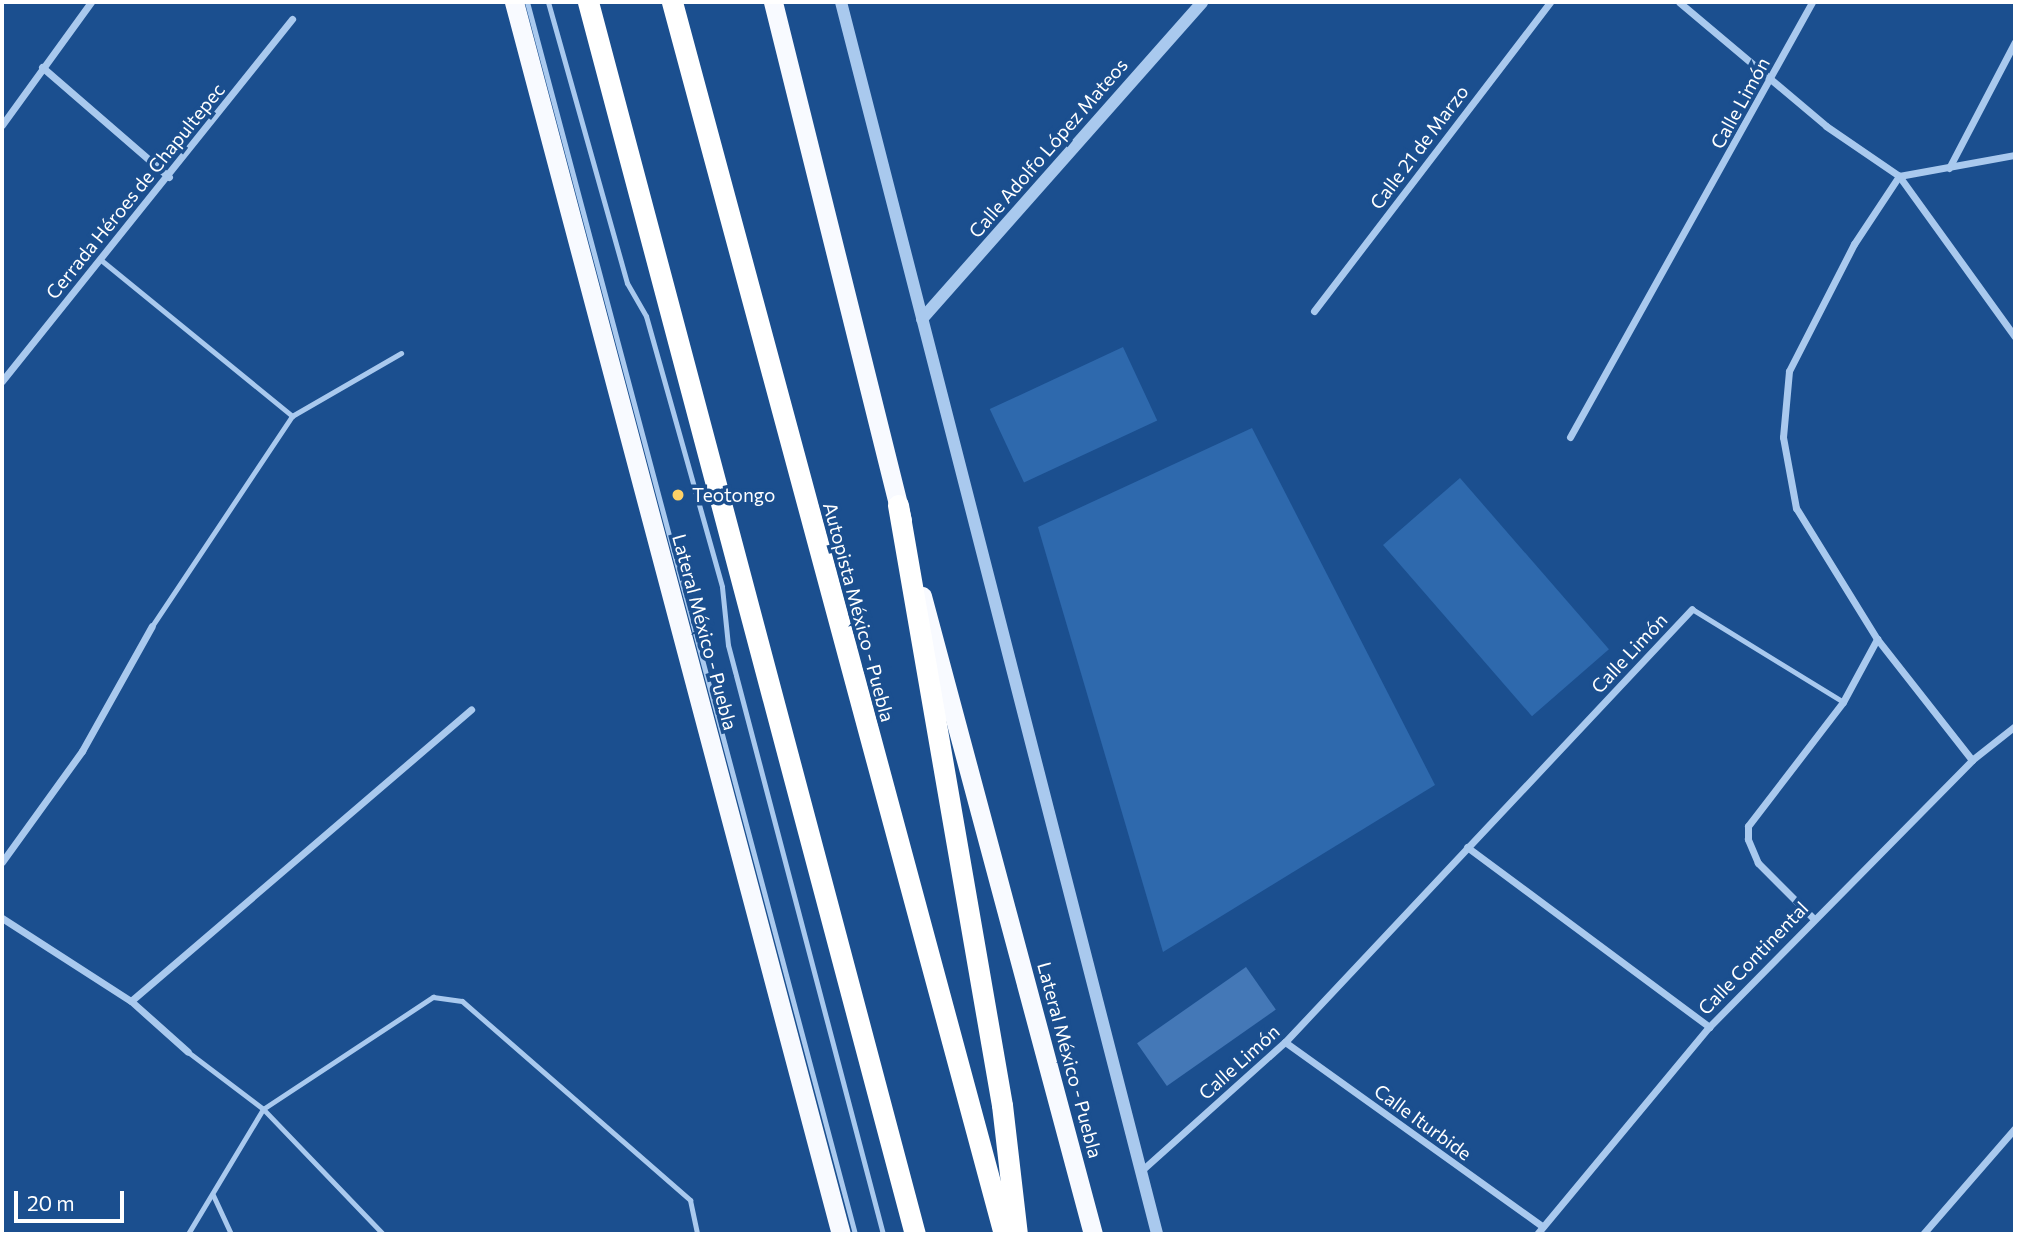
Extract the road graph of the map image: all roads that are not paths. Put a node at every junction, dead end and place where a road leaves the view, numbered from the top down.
1 (91, 2) edge
2 (514, 2) edge
3 (527, 2) edge
4 (548, 2) edge
5 (588, 2) edge
6 (672, 2) edge
7 (773, 2) edge
8 (841, 2) edge
9 (1202, 2) edge
10 (1550, 2) edge
11 (1679, 2) edge
12 (1812, 2) edge
13 (292, 19) dead end
14 (2015, 42) edge
15 (42, 67) junction
16 (1771, 81) junction
17 (2, 125) edge
18 (2015, 155) edge
19 (1949, 168) junction
20 (1899, 176) junction
21 (169, 177) junction
22 (101, 260) junction
23 (1314, 311) dead end
24 (922, 319) junction
25 (2015, 337) edge
26 (401, 353) dead end
27 (2, 381) edge
28 (292, 416) junction
29 (1570, 437) dead end
30 (898, 505) junction
31 (1692, 609) joint
32 (152, 626) joint
33 (1877, 639) junction
34 (1843, 702) junction
35 (471, 710) dead end
36 (2015, 726) edge
37 (1972, 760) junction
38 (1467, 847) junction
39 (2, 862) edge
40 (2, 918) edge
41 (1813, 918) junction
42 (131, 1001) junction
43 (1709, 1027) junction
44 (1285, 1042) junction
45 (188, 1052) joint
46 (263, 1109) junction
47 (2015, 1128) edge
48 (1140, 1172) junction
49 (213, 1195) junction
50 (1543, 1227) junction
51 (188, 1234) edge
52 (231, 1234) edge
53 (383, 1234) edge
54 (697, 1234) edge
55 (841, 1234) edge
56 (855, 1234) edge
57 (883, 1234) edge
58 (915, 1234) edge
59 (1004, 1234) edge
60 (1017, 1234) edge
61 (1093, 1234) edge
62 (1157, 1234) edge
63 (1537, 1234) edge
64 (1923, 1234) edge

1 - 15 street
2 - 55 highway, Lateral México - Puebla
3 - 56 lane
4 - 57 lane
5 - 58 highway
6 - 59 highway, Autopista México - Puebla
7 - 30 highway, Lateral México - Puebla
8 - 24 street
9 - 24 street, Calle Adolfo López Mateos
10 - 23 street, Calle 21 de Marzo
11 - 16 street
12 - 16 street, Calle Limón
13 - 21 street, Cerrada Héroes de Chapultepec
14 - 19 street
15 - 17 street
15 - 21 street
16 - 20 street
16 - 29 street, Calle Limón
18 - 19 street
19 - 20 street
20 - 25 street
20 - 33 street
21 - 22 street, Cerrada Héroes de Chapultepec
22 - 27 street, Cerrada Héroes de Chapultepec
22 - 28 lane
24 - 48 street
26 - 28 lane
28 - 32 lane
30 - 60 highway
30 - 61 highway, Lateral México - Puebla
31 - 34 lane, Calle Limón
31 - 38 street, Calle Limón
32 - 39 street
33 - 34 street
33 - 37 street
34 - 41 street
35 - 42 street
36 - 37 street, Calle Continental
37 - 41 street, Calle Continental
38 - 43 street
38 - 44 street, Calle Limón
40 - 42 street
41 - 43 street, Calle Continental
42 - 45 street
43 - 50 street, Calle Continental
44 - 48 street, Calle Limón
44 - 50 street, Calle Iturbide
45 - 46 lane
46 - 49 lane
46 - 53 lane
46 - 54 lane
47 - 64 street
48 - 62 street
49 - 51 lane
49 - 52 lane
50 - 63 street, Calle Continental

